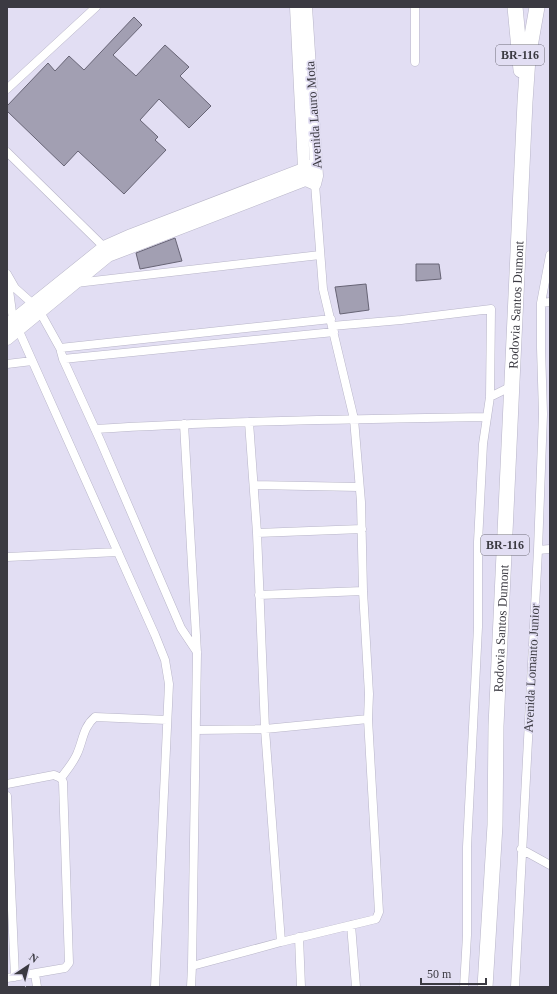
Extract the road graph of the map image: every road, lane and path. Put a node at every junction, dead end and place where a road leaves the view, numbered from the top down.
1 (96, 7) edge
2 (296, 7) edge
3 (306, 7) edge
4 (414, 7) edge
5 (515, 13) edge
6 (536, 14) edge
7 (302, 28) junction
8 (415, 62) dead end
9 (7, 89) edge
10 (526, 102) junction
11 (7, 152) edge
12 (311, 175) junction
13 (106, 251) junction
14 (320, 255) junction
15 (550, 255) edge
16 (7, 274) edge
17 (7, 282) edge
18 (75, 283) junction
19 (550, 302) edge
20 (541, 303) junction
21 (37, 308) junction
22 (13, 325) edge
23 (332, 326) junction
24 (7, 339) edge
25 (60, 348) junction
26 (63, 359) junction
27 (32, 361) junction
28 (7, 364) edge
29 (512, 386) junction
30 (490, 397) junction
31 (547, 414) edge
32 (487, 417) junction
33 (354, 419) junction
34 (249, 422) junction
35 (184, 424) junction
36 (95, 429) junction
37 (254, 485) junction
38 (358, 487) junction
39 (362, 529) junction
40 (257, 533) junction
41 (550, 549) edge
42 (538, 550) junction
43 (118, 552) junction
44 (7, 557) edge
45 (363, 591) junction
46 (259, 595) junction
47 (197, 653) junction
48 (167, 720) junction
49 (368, 720) junction
50 (265, 729) junction
51 (196, 730) junction
52 (60, 778) junction
53 (7, 784) edge
54 (7, 796) edge
55 (521, 849) junction
56 (550, 865) edge
57 (351, 925) junction
58 (299, 937) junction
59 (10, 942) edge
60 (281, 942) junction
61 (192, 966) junction
62 (35, 974) junction
63 (11, 978) edge
64 (37, 987) edge
65 (155, 987) edge
66 (191, 987) edge
67 (301, 987) edge
68 (356, 987) edge
69 (464, 987) edge
70 (486, 987) edge
71 (515, 987) edge

1 - 9 street
2 - 7 street, Avenida Lauro Mota
3 - 7 street, Avenida Lauro Mota
4 - 8 street
5 - 6 highway
5 - 10 highway, Rodovia Santos Dumont / BR-116
6 - 10 highway, Rodovia Santos Dumont / BR-116
7 - 12 street, Avenida Lauro Mota
10 - 29 highway, Rodovia Santos Dumont / BR-116
11 - 13 street
12 - 13 street
12 - 14 street
13 - 18 street
13 - 21 street
14 - 18 street
14 - 23 street
15 - 20 street, Avenida Lomanto Junior
16 - 21 street
17 - 22 street
18 - 21 street
19 - 20 street
20 - 31 street, Avenida Lomanto Junior
21 - 22 street
21 - 25 street
22 - 24 street
22 - 27 street
23 - 25 street
23 - 26 street
23 - 30 street
23 - 33 street
25 - 26 street
26 - 36 street
27 - 28 street
27 - 43 street
29 - 30 street
29 - 70 highway, Rodovia Santos Dumont / BR-116
30 - 32 street
31 - 42 street, Avenida Lomanto Junior
32 - 33 street
32 - 69 street
33 - 34 street
33 - 38 street
34 - 35 street
34 - 37 street
35 - 36 street
35 - 47 street
36 - 47 street
37 - 38 street
37 - 40 street
38 - 39 street
39 - 40 street
39 - 45 street
40 - 46 street
41 - 42 street
42 - 55 street, Avenida Lomanto Junior
43 - 44 street
43 - 48 street
45 - 46 street
45 - 49 street
46 - 50 street
47 - 51 street
48 - 52 street
48 - 65 street
49 - 50 street
49 - 57 street
50 - 51 street
50 - 60 street
51 - 61 street
52 - 53 street
52 - 62 street
54 - 59 street
55 - 56 street
55 - 71 street, Avenida Lomanto Junior
57 - 58 street
57 - 68 street
58 - 60 street
58 - 67 street
59 - 63 street
60 - 61 street
61 - 66 street
62 - 63 street
62 - 64 street

